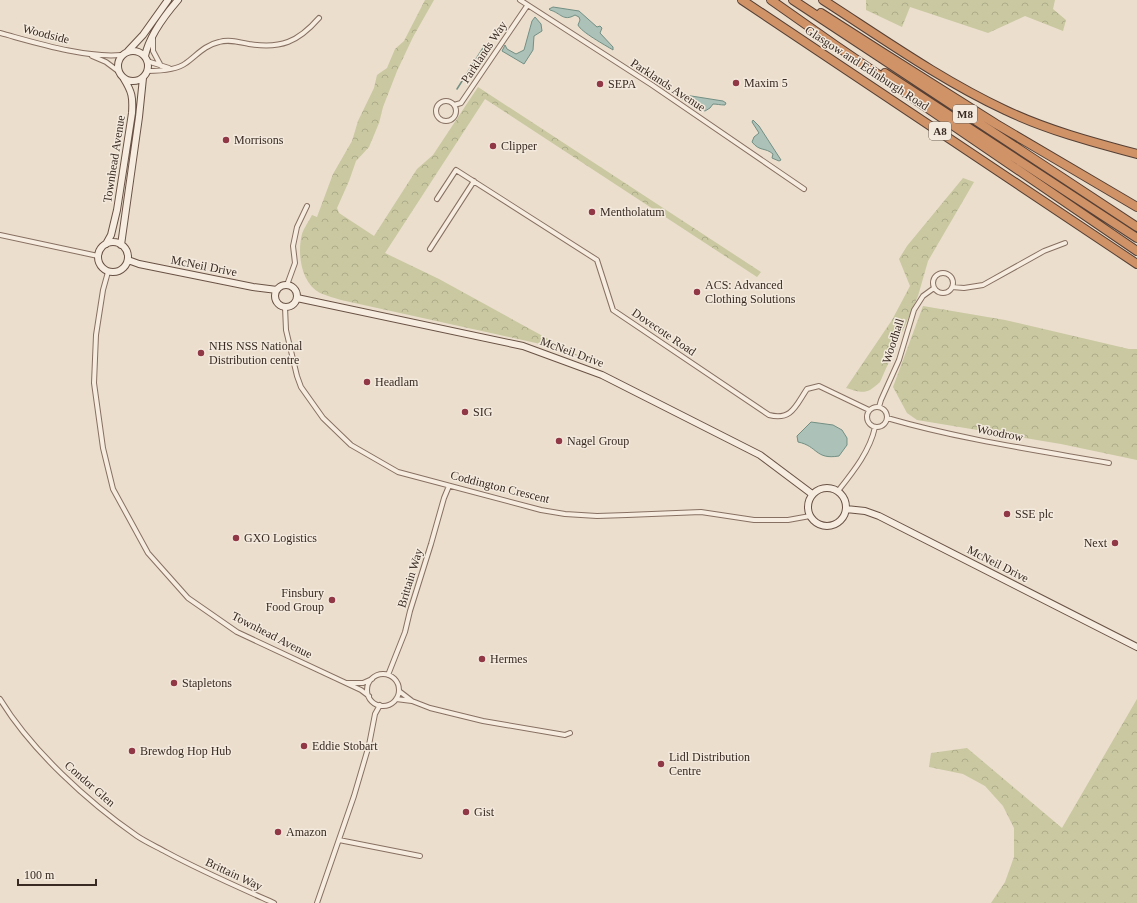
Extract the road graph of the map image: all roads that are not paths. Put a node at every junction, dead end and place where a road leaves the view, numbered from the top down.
1 (168, 0) edge
2 (178, 0) edge
3 (520, 0) edge
4 (742, 0) edge
5 (771, 0) edge
6 (793, 0) edge
7 (802, 0) edge
8 (823, 0) edge
9 (527, 6) junction
10 (319, 18) dead end
11 (0, 33) edge
12 (153, 35) junction
13 (128, 51) junction
14 (88, 54) junction
15 (121, 55) junction
16 (146, 59) junction
17 (161, 66) junction
18 (170, 68) junction
19 (118, 71) junction
20 (147, 71) junction
21 (143, 78) junction
22 (124, 79) junction
23 (454, 104) junction
24 (1137, 154) edge
25 (474, 181) junction
26 (804, 189) dead end
27 (1071, 194) junction
28 (437, 200) dead end
29 (308, 206) dead end
30 (1137, 208) edge
31 (1137, 227) edge
32 (0, 235) edge
33 (1137, 238) edge
34 (1065, 243) dead end
35 (106, 244) junction
36 (121, 245) junction
37 (1137, 245) edge
38 (430, 249) dead end
39 (1137, 251) edge
40 (98, 256) junction
41 (128, 260) junction
42 (1137, 264) edge
43 (108, 272) junction
44 (287, 285) junction
45 (952, 287) junction
46 (934, 288) junction
47 (277, 290) junction
48 (297, 298) junction
49 (285, 307) junction
50 (880, 407) junction
51 (869, 410) junction
52 (887, 418) junction
53 (875, 427) junction
54 (1109, 463) dead end
55 (449, 486) junction
56 (838, 491) junction
57 (812, 494) junction
58 (846, 509) junction
59 (810, 516) junction
60 (1137, 647) edge
61 (388, 675) junction
62 (373, 678) junction
63 (345, 682) junction
64 (399, 691) junction
65 (369, 696) junction
66 (0, 698) edge
67 (396, 699) junction
68 (412, 701) junction
69 (380, 705) junction
70 (570, 732) dead end
71 (339, 840) junction
72 (420, 856) dead end
73 (187, 863) joint
74 (274, 903) edge
75 (317, 903) edge

1 - 13 street
2 - 12 street
3 - 9 street, Parklands Avenue
4 - 42 highway, Glasgow and Edinburgh Road / A8
5 - 27 highway, M8
5 - 39 highway, M8
6 - 31 highway, M8
7 - 30 highway, M8
8 - 24 highway
9 - 23 street, Parklands Way
9 - 26 street, Parklands Avenue
10 - 18 street
11 - 14 street, Woodside
12 - 16 street
12 - 17 street
13 - 15 street
13 - 16 street
14 - 15 street, Woodside
14 - 19 street, Woodside
15 - 19 street
16 - 17 street
16 - 20 street
17 - 18 street
18 - 20 street
19 - 22 street
20 - 21 street
21 - 22 street
21 - 36 street, Townhead Avenue
22 - 35 street, Townhead Avenue
23 - 23 street, Parklands Way
25 - 28 street, Dovecote Road
25 - 38 street
25 - 51 street, Dovecote Road
27 - 33 highway, M8
27 - 37 highway
29 - 44 street
32 - 40 street
34 - 45 street
35 - 36 street
35 - 40 street
36 - 41 street
40 - 43 street
41 - 43 street
41 - 47 street, McNeil Drive
43 - 63 street, Townhead Avenue
44 - 47 street
44 - 48 street
45 - 46 street
45 - 46 street, Woodhall
46 - 50 street, Woodhall
47 - 49 street, Coddington Crescent
48 - 49 street
48 - 57 street, McNeil Drive
49 - 55 street, Coddington Crescent
50 - 51 street
50 - 52 street
51 - 53 street
52 - 53 street
52 - 54 street, Woodrow
53 - 56 street
55 - 59 street, Coddington Crescent
55 - 61 street, Brittain Way
56 - 57 street
56 - 58 street
57 - 59 street
58 - 59 street
58 - 60 street, McNeil Drive
61 - 62 street
61 - 64 street
62 - 63 street, Townhead Avenue
62 - 65 street
63 - 65 street, Townhead Avenue
64 - 67 street
64 - 68 street
65 - 69 street
66 - 73 street, Condor Glen
67 - 68 street
67 - 69 street
68 - 70 street
69 - 71 street
71 - 72 street
71 - 75 street
73 - 74 street, Brittain Way

